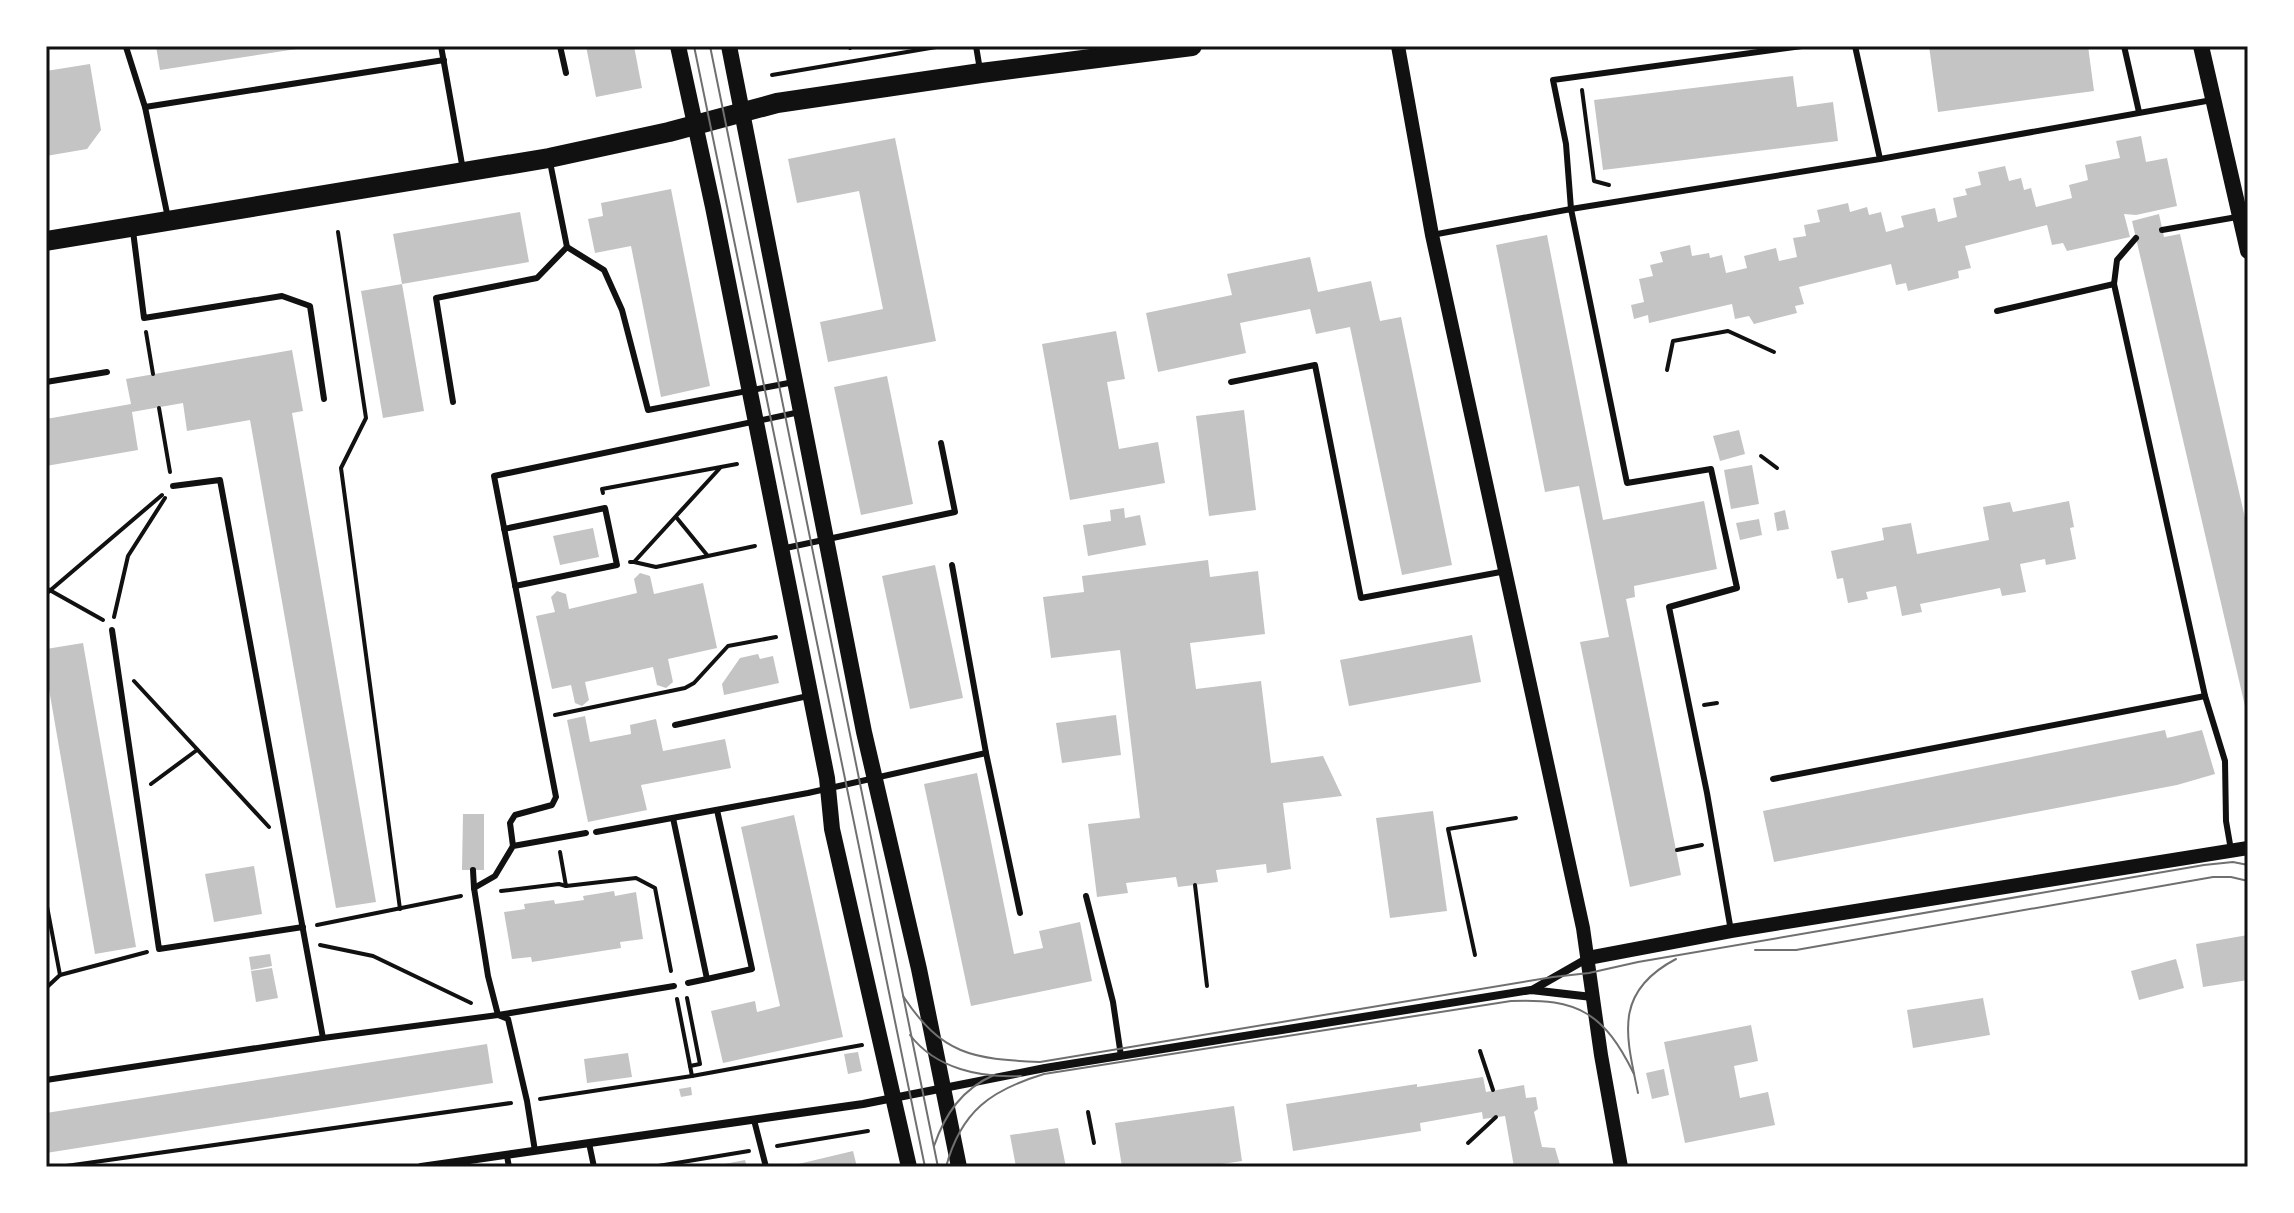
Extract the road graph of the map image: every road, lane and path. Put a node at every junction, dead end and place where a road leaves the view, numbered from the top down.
1 (441, 46) edge
2 (560, 46) edge
3 (678, 46) edge
4 (729, 46) edge
5 (942, 46) edge
6 (976, 46) edge
7 (1192, 46) edge
8 (1398, 46) edge
9 (1802, 46) edge
10 (1855, 46) edge
11 (2124, 46) edge
12 (2201, 46) edge
13 (126, 47) edge
14 (444, 60) junction
15 (566, 73) dead end
16 (981, 73) junction
17 (772, 75) dead end
18 (1582, 76) junction
19 (2215, 100) junction
20 (145, 107) junction
21 (743, 112) junction
22 (2139, 112) junction
23 (695, 126) junction
24 (549, 158) junction
25 (1880, 159) junction
26 (463, 173) junction
27 (1622, 183) dead end
28 (1571, 209) junction
29 (2240, 216) junction
30 (169, 221) junction
31 (132, 227) junction
32 (2162, 230) dead end
33 (338, 232) dead end
34 (1432, 235) junction
35 (2136, 238) dead end
36 (46, 241) edge
37 (2247, 243) edge
38 (567, 247) junction
39 (2114, 284) junction
40 (1997, 311) dead end
41 (144, 318) junction
42 (1774, 352) dead end
43 (1667, 370) dead end
44 (107, 372) dead end
45 (153, 374) dead end
46 (46, 382) edge
47 (796, 382) junction
48 (1231, 382) dead end
49 (750, 392) junction
50 (324, 399) dead end
51 (453, 402) dead end
52 (159, 408) dead end
53 (802, 411) junction
54 (756, 421) junction
55 (941, 443) dead end
56 (1761, 456) dead end
57 (737, 464) dead end
58 (722, 467) junction
59 (1777, 468) dead end
60 (173, 486) junction
61 (605, 508) junction
62 (676, 517) junction
63 (504, 529) junction
64 (826, 539) junction
65 (755, 546) dead end
66 (781, 549) junction
67 (708, 556) junction
68 (634, 562) junction
69 (617, 565) junction
70 (952, 565) dead end
71 (1506, 571) junction
72 (515, 586) junction
73 (48, 591) edge
74 (112, 630) dead end
75 (776, 637) dead end
76 (116, 661) junction
77 (810, 695) junction
78 (2205, 696) junction
79 (540, 719) junction
80 (675, 725) dead end
81 (197, 750) junction
82 (986, 753) junction
83 (874, 777) junction
84 (1773, 779) dead end
85 (828, 788) junction
86 (136, 796) junction
87 (717, 810) junction
88 (673, 818) junction
89 (1516, 818) dead end
90 (596, 832) dead end
91 (586, 833) dead end
92 (557, 838) junction
93 (1716, 843) junction
94 (513, 846) junction
95 (2248, 848) edge
96 (288, 849) junction
97 (1677, 850) dead end
98 (2231, 850) junction
99 (473, 870) dead end
100 (1195, 885) dead end
101 (566, 886) junction
102 (474, 891) junction
103 (1086, 896) dead end
104 (46, 901) edge
105 (400, 909) junction
106 (1020, 913) dead end
107 (303, 927) junction
108 (1731, 931) junction
109 (306, 942) junction
110 (159, 949) junction
111 (1475, 955) dead end
112 (1588, 958) junction
113 (60, 975) junction
114 (707, 979) junction
115 (688, 983) joint
116 (674, 986) junction
117 (1207, 986) dead end
118 (46, 988) edge
119 (1531, 990) junction
120 (1592, 997) junction
121 (498, 1015) junction
122 (323, 1038) junction
123 (865, 1044) dead end
124 (1480, 1051) dead end
125 (1121, 1056) junction
126 (690, 1066) junction
127 (692, 1076) junction
128 (46, 1080) edge
129 (942, 1088) junction
130 (1493, 1090) dead end
131 (893, 1098) junction
132 (527, 1101) junction
133 (1088, 1112) dead end
134 (1496, 1117) dead end
135 (754, 1120) junction
136 (868, 1131) dead end
137 (589, 1143) junction
138 (1094, 1143) dead end
139 (1468, 1143) dead end
140 (761, 1149) junction
141 (535, 1151) junction
142 (507, 1156) junction
143 (59, 1167) edge
144 (421, 1167) edge
145 (509, 1167) edge
146 (594, 1167) edge
147 (652, 1167) edge
148 (766, 1167) edge
149 (909, 1167) edge
150 (959, 1167) edge
151 (1621, 1167) edge

1 - 14 lane
2 - 15 lane
3 - 23 main road
4 - 21 main road
5 - 17 path
6 - 16 lane
7 - 16 main road
8 - 34 street
9 - 18 lane
10 - 25 lane
11 - 22 lane
12 - 19 main road
13 - 20 lane
14 - 20 lane
14 - 26 lane
16 - 21 main road
18 - 27 path
18 - 28 lane
19 - 22 lane
19 - 29 main road
20 - 30 lane
21 - 23 main road
21 - 47 main road
22 - 25 lane
23 - 24 main road
23 - 49 main road
24 - 26 main road
24 - 38 lane
25 - 28 lane
26 - 30 main road
28 - 34 lane
28 - 93 lane
29 - 32 lane
29 - 37 main road
30 - 31 main road
31 - 36 main road
31 - 41 lane
33 - 105 path
34 - 71 street
35 - 39 lane
38 - 49 lane
38 - 51 lane
39 - 40 lane
39 - 78 lane
41 - 45 path
41 - 50 lane
42 - 43 path
44 - 46 lane
47 - 49 lane
47 - 53 main road
48 - 71 lane
49 - 54 main road
52 - 60 path
53 - 54 lane
53 - 64 main road
54 - 63 lane
54 - 66 main road
55 - 64 lane
56 - 59 path
57 - 58 path
58 - 61 path
58 - 62 path
60 - 73 path
60 - 73 path
60 - 96 lane
61 - 63 lane
61 - 69 lane
62 - 67 path
62 - 68 path
63 - 72 lane
64 - 66 lane
64 - 83 main road
65 - 67 path
66 - 77 main road
67 - 68 path
68 - 69 path
69 - 72 lane
70 - 82 lane
71 - 112 street
72 - 79 lane
74 - 76 lane
75 - 79 path
76 - 81 path
76 - 86 lane
77 - 80 lane
77 - 85 main road
78 - 84 lane
78 - 98 lane
79 - 94 lane
81 - 86 path
81 - 96 path
82 - 83 lane
82 - 106 lane
83 - 85 lane
83 - 129 main road
85 - 87 lane
85 - 131 main road
86 - 110 lane
87 - 88 lane
87 - 114 lane
88 - 90 lane
88 - 114 lane
89 - 111 path
91 - 92 lane
92 - 94 lane
92 - 101 path
93 - 97 path
93 - 108 lane
94 - 102 lane
95 - 98 street
96 - 107 lane
98 - 108 street
99 - 102 lane
100 - 117 path
101 - 102 path
101 - 116 path
102 - 105 path
102 - 121 lane
103 - 125 lane
104 - 113 path
105 - 107 path
107 - 109 lane
107 - 110 lane
108 - 112 street
109 - 121 path
109 - 122 lane
110 - 113 path
112 - 119 street
112 - 120 street
113 - 118 path
114 - 115 lane
115 - 126 path
116 - 121 lane
116 - 126 path
119 - 120 street
119 - 125 street
120 - 151 street
121 - 122 lane
121 - 132 lane
122 - 128 lane
123 - 127 path
124 - 130 path
125 - 129 street
126 - 127 path
127 - 132 path
129 - 131 street
129 - 150 main road
131 - 135 street
131 - 149 main road
132 - 141 lane
132 - 143 path
133 - 138 path
134 - 139 path
135 - 137 street
135 - 140 lane
136 - 140 path
137 - 141 street
137 - 146 lane
140 - 147 path
140 - 148 lane
141 - 142 street
142 - 144 street
142 - 145 lane

